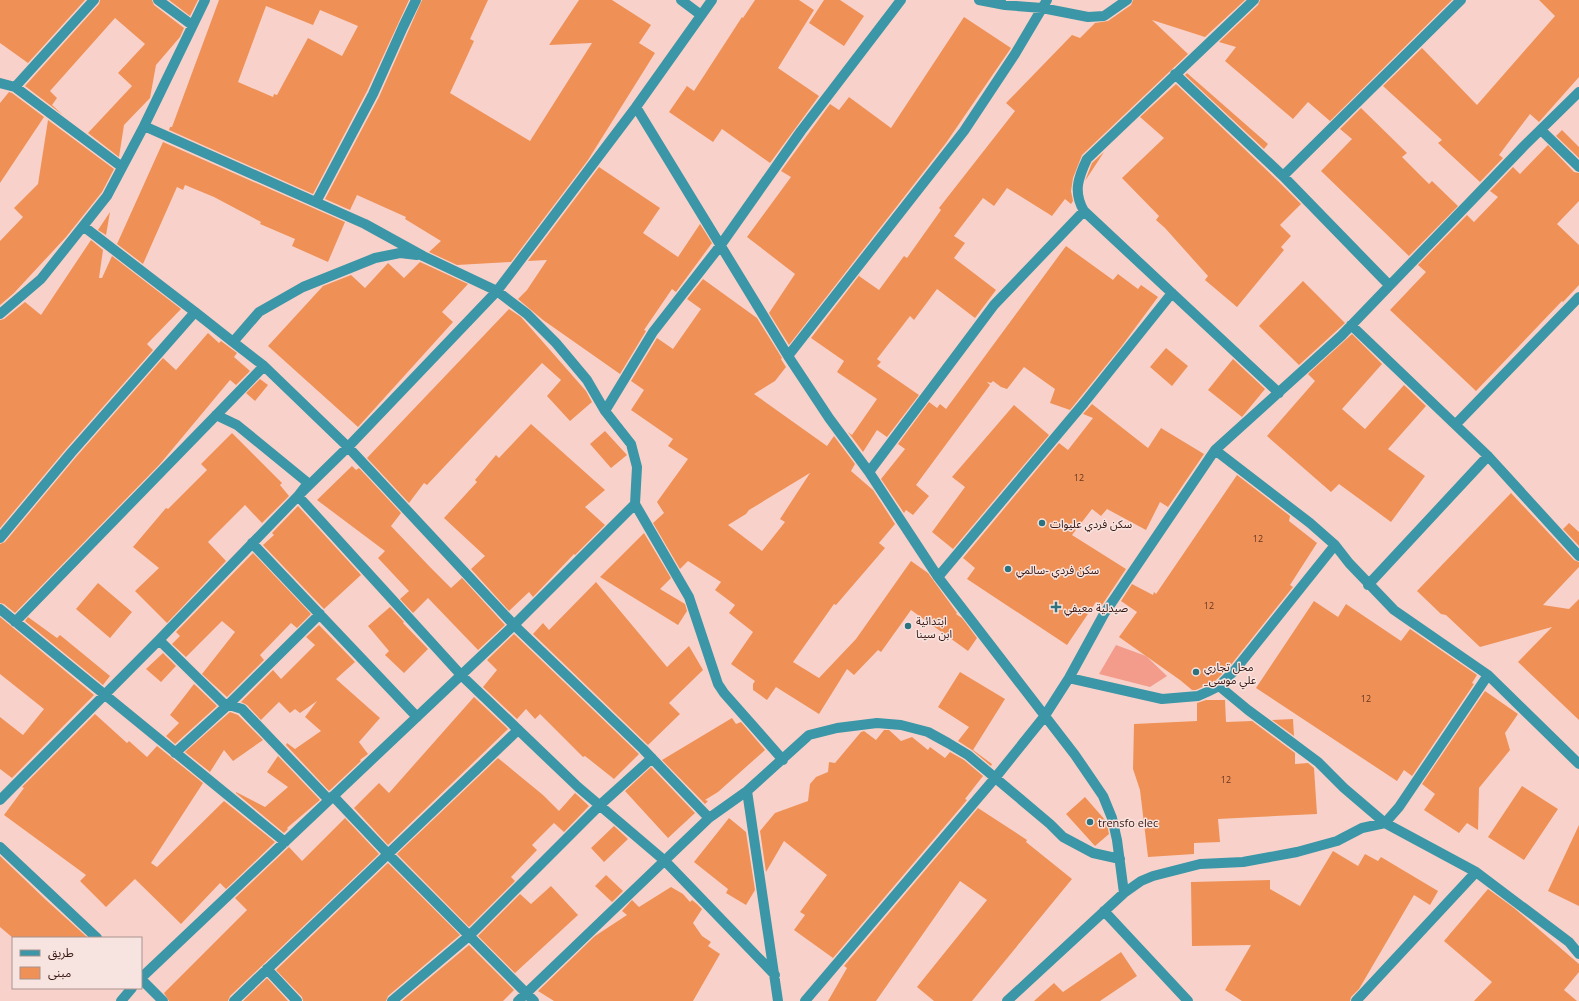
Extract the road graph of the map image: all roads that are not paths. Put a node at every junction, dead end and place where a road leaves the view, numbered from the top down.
1 (94, 0) edge
2 (158, 0) edge
3 (205, 0) edge
4 (416, 0) edge
5 (681, 0) edge
6 (712, 0) edge
7 (900, 0) edge
8 (979, 0) edge
9 (1127, 0) edge
10 (1254, 0) edge
11 (1462, 0) edge
12 (1044, 4) edge
13 (701, 15) junction
14 (192, 25) junction
15 (1176, 74) junction
16 (0, 84) edge
17 (15, 87) junction
18 (1579, 92) edge
19 (636, 107) junction
20 (144, 126) junction
21 (1541, 130) junction
22 (122, 167) junction
23 (1579, 167) edge
24 (1283, 176) junction
25 (316, 202) junction
26 (1084, 211) junction
27 (83, 226) junction
28 (720, 246) junction
29 (423, 256) junction
30 (1389, 285) junction
31 (497, 292) junction
32 (1172, 293) junction
33 (1579, 297) edge
34 (195, 312) junction
35 (0, 314) edge
36 (1351, 325) junction
37 (233, 342) junction
38 (788, 356) junction
39 (264, 366) junction
40 (1279, 393) junction
41 (605, 411) junction
42 (216, 415) junction
43 (1456, 424) junction
44 (348, 447) junction
45 (1215, 450) junction
46 (1488, 456) junction
47 (869, 472) junction
48 (298, 496) junction
49 (635, 504) junction
50 (0, 538) edge
51 (252, 543) junction
52 (1335, 545) junction
53 (1578, 553) edge
54 (938, 577) junction
55 (1368, 585) junction
56 (0, 609) edge
57 (320, 614) junction
58 (15, 622) junction
59 (514, 625) junction
60 (159, 640) junction
61 (461, 675) junction
62 (1488, 675) junction
63 (1069, 678) junction
64 (1219, 686) junction
65 (105, 694) junction
66 (229, 704) junction
67 (417, 716) junction
68 (1044, 717) junction
69 (518, 730) junction
70 (175, 753) junction
71 (652, 758) junction
72 (783, 760) junction
73 (1579, 764) edge
74 (996, 778) junction
75 (747, 791) junction
76 (331, 798) junction
77 (0, 800) edge
78 (600, 806) junction
79 (708, 818) junction
80 (1386, 823) junction
81 (285, 842) junction
82 (0, 848) edge
83 (388, 854) junction
84 (1120, 859) junction
85 (665, 861) junction
86 (1476, 872) junction
87 (1124, 893) junction
88 (1104, 911) junction
89 (469, 936) junction
90 (96, 937) edge
91 (1579, 954) edge
92 (267, 969) junction
93 (774, 975) junction
94 (142, 977) edge
95 (142, 979) edge
96 (131, 989) edge
97 (526, 994) junction
98 (121, 1001) edge
99 (162, 1001) edge
100 (234, 1001) edge
101 (297, 1001) edge
102 (392, 1001) edge
103 (518, 1001) edge
104 (534, 1001) edge
105 (778, 1001) edge
106 (805, 1001) edge
107 (1007, 1001) edge
108 (1188, 1001) edge
109 (1356, 1001) edge

1 - 17 street
2 - 14 street
3 - 14 street
4 - 25 street
5 - 13 street
6 - 13 street
7 - 28 street
8 - 12 street
9 - 12 street
10 - 15 street
11 - 24 street
12 - 38 street
13 - 19 street
14 - 20 street
15 - 24 street
15 - 26 street
16 - 17 street
17 - 22 street
18 - 21 street
19 - 28 street
19 - 31 street
20 - 22 street
20 - 25 street
21 - 23 street
21 - 30 street
22 - 27 street
24 - 30 street
25 - 29 street
26 - 32 street
26 - 47 street
27 - 34 street
27 - 35 street
28 - 38 street
28 - 41 street
29 - 31 street
29 - 37 street
30 - 36 street
31 - 41 street
31 - 44 street
32 - 40 street
32 - 54 street
33 - 43 street
34 - 37 street
34 - 50 street
36 - 40 street
36 - 43 street
37 - 39 street
38 - 47 street
39 - 42 street
39 - 44 street
40 - 45 street
41 - 49 street
42 - 48 street
42 - 58 street
43 - 46 street
44 - 48 street
44 - 59 street
45 - 52 street
45 - 63 street
46 - 53 street
46 - 55 street
47 - 54 street
48 - 51 street
48 - 61 street
49 - 59 street
49 - 72 street
51 - 57 street
51 - 60 street
52 - 55 street
52 - 64 street
54 - 68 street
55 - 62 street
56 - 58 street
57 - 66 street
57 - 67 street
58 - 65 street
59 - 61 street
59 - 71 street
60 - 65 street
60 - 66 street
61 - 67 street
61 - 69 street
62 - 73 street
62 - 80 street
63 - 64 street
63 - 68 street
64 - 80 street
65 - 70 street
65 - 77 street
66 - 70 street
66 - 76 street
67 - 76 street
68 - 74 street
68 - 84 street
69 - 78 street
69 - 83 street
70 - 81 street
71 - 78 street
71 - 79 street
72 - 74 street
72 - 75 street
74 - 84 street
74 - 106 street
75 - 79 street
75 - 93 street
76 - 81 street
76 - 83 street
78 - 85 street
78 - 89 street
79 - 85 street
80 - 86 street
80 - 87 street
81 - 94 street
82 - 90 street
83 - 89 street
83 - 92 street
84 - 87 street
85 - 93 street
85 - 97 street
86 - 91 street
86 - 109 street
87 - 88 street
88 - 107 street
88 - 108 street
89 - 97 street
89 - 102 street
92 - 100 street
92 - 101 street
93 - 105 street
95 - 99 street
96 - 98 street
97 - 103 street
97 - 104 street

